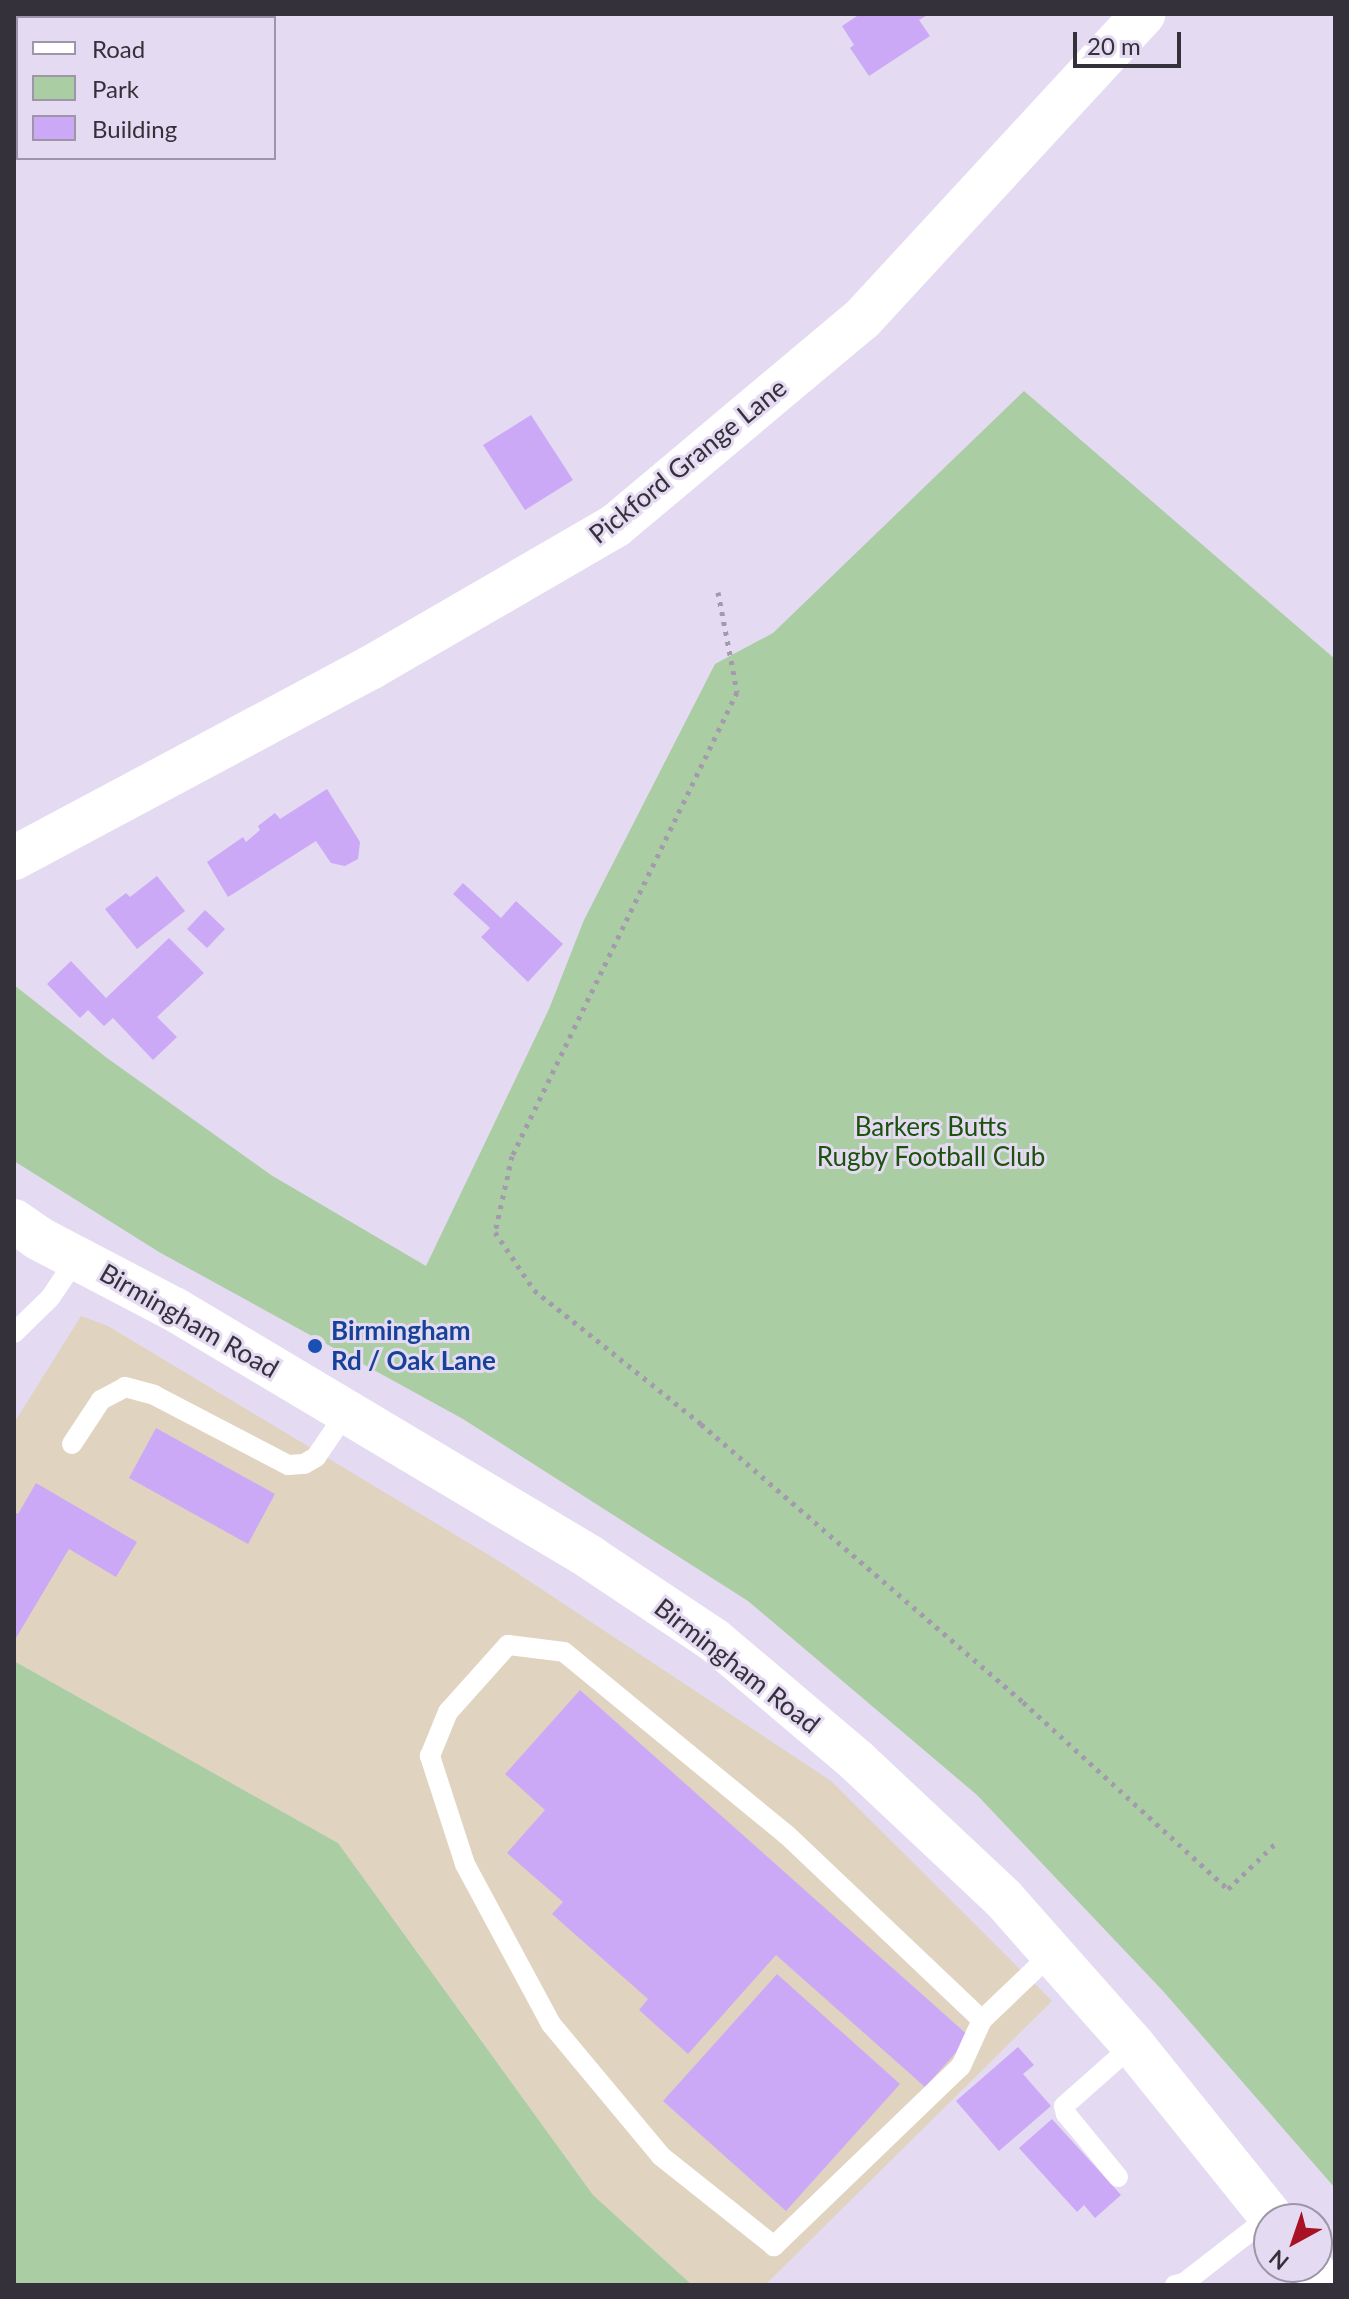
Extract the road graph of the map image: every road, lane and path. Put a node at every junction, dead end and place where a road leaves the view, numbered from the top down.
1 (1143, 14) edge
2 (718, 592) dead end
3 (14, 858) edge
4 (22, 1231) edge
5 (77, 1258) junction
6 (14, 1333) edge
7 (346, 1413) junction
8 (72, 1444) dead end
9 (1276, 1843) dead end
10 (1052, 1953) junction
11 (982, 2020) junction
12 (1133, 2045) junction
13 (1118, 2177) dead end
14 (1261, 2203) edge
15 (1253, 2231) edge
16 (1175, 2285) edge

1 - 3 main road, Pickford Grange Lane
2 - 9 path
4 - 5 main road, Birmingham Road
5 - 6 lane
5 - 7 main road, Birmingham Road
7 - 8 lane
7 - 10 main road, Birmingham Road
10 - 11 lane
10 - 12 main road, Birmingham Road
11 - 11 lane
12 - 13 lane
12 - 14 main road, Birmingham Road
15 - 16 lane

